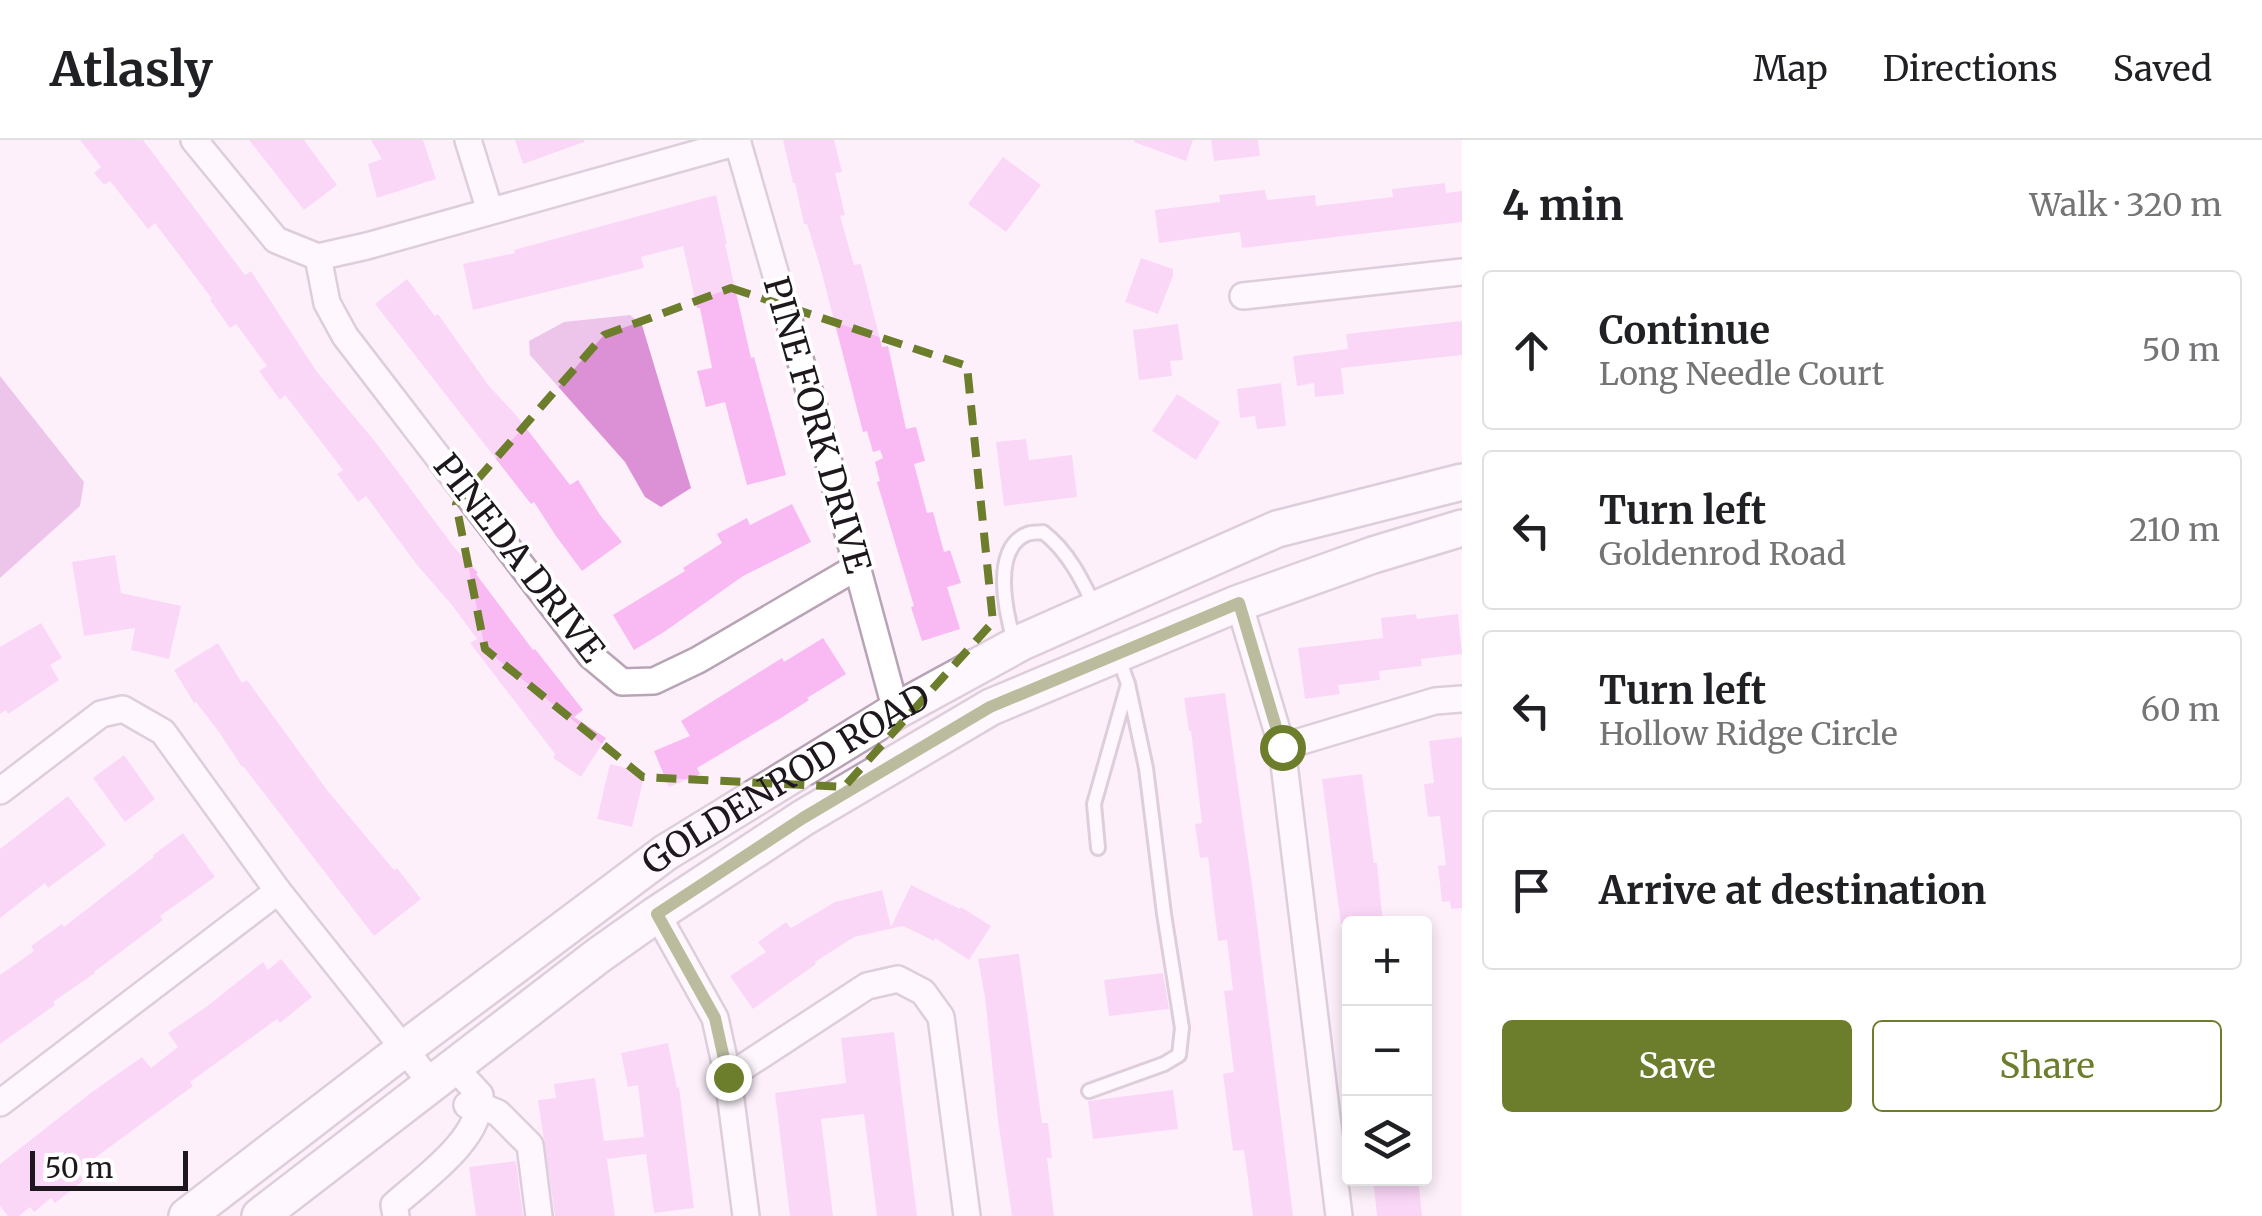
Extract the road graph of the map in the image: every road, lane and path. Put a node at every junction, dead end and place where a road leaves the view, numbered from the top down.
1 (194, 140) edge
2 (468, 140) edge
3 (737, 141) edge
4 (490, 212) junction
5 (318, 257) junction
6 (1462, 272) edge
7 (1243, 296) dead end
8 (1462, 482) edge
9 (1462, 528) edge
10 (857, 568) junction
11 (1239, 603) junction
12 (1096, 610) junction
13 (1016, 646) junction
14 (1123, 669) junction
15 (1462, 699) edge
16 (896, 711) junction
17 (1282, 747) junction
18 (0, 791) edge
19 (1098, 848) dead end
20 (278, 891) junction
21 (657, 914) junction
22 (404, 1048) junction
23 (442, 1076) junction
24 (728, 1077) junction
25 (1088, 1091) dead end
26 (0, 1103) edge
27 (481, 1106) junction
28 (187, 1216) edge
29 (260, 1216) edge
30 (396, 1216) edge
31 (539, 1216) edge
32 (746, 1216) edge
33 (967, 1216) edge
34 (1339, 1216) edge

1 - 5 street
2 - 4 street
3 - 4 street
3 - 10 street, PINE FORK DRIVE
4 - 5 street
5 - 10 street, PINEDA DRIVE
6 - 7 street
8 - 12 main road, GOLDENROD ROAD
9 - 11 main road, GOLDENROD ROAD
10 - 16 street, PINE FORK DRIVE
11 - 14 main road, GOLDENROD ROAD
11 - 17 street
12 - 13 main road, GOLDENROD ROAD
12 - 13 lane
13 - 16 main road, GOLDENROD ROAD
14 - 19 lane
14 - 21 main road, GOLDENROD ROAD
14 - 25 lane
15 - 17 street
16 - 22 main road, GOLDENROD ROAD
17 - 34 street
18 - 20 street
20 - 22 street
20 - 26 street
21 - 23 main road, GOLDENROD ROAD
21 - 24 street
22 - 23 street
22 - 28 main road, GOLDENROD ROAD
23 - 27 street
23 - 29 main road, GOLDENROD ROAD
24 - 32 street
24 - 33 street
27 - 30 street
27 - 31 street

